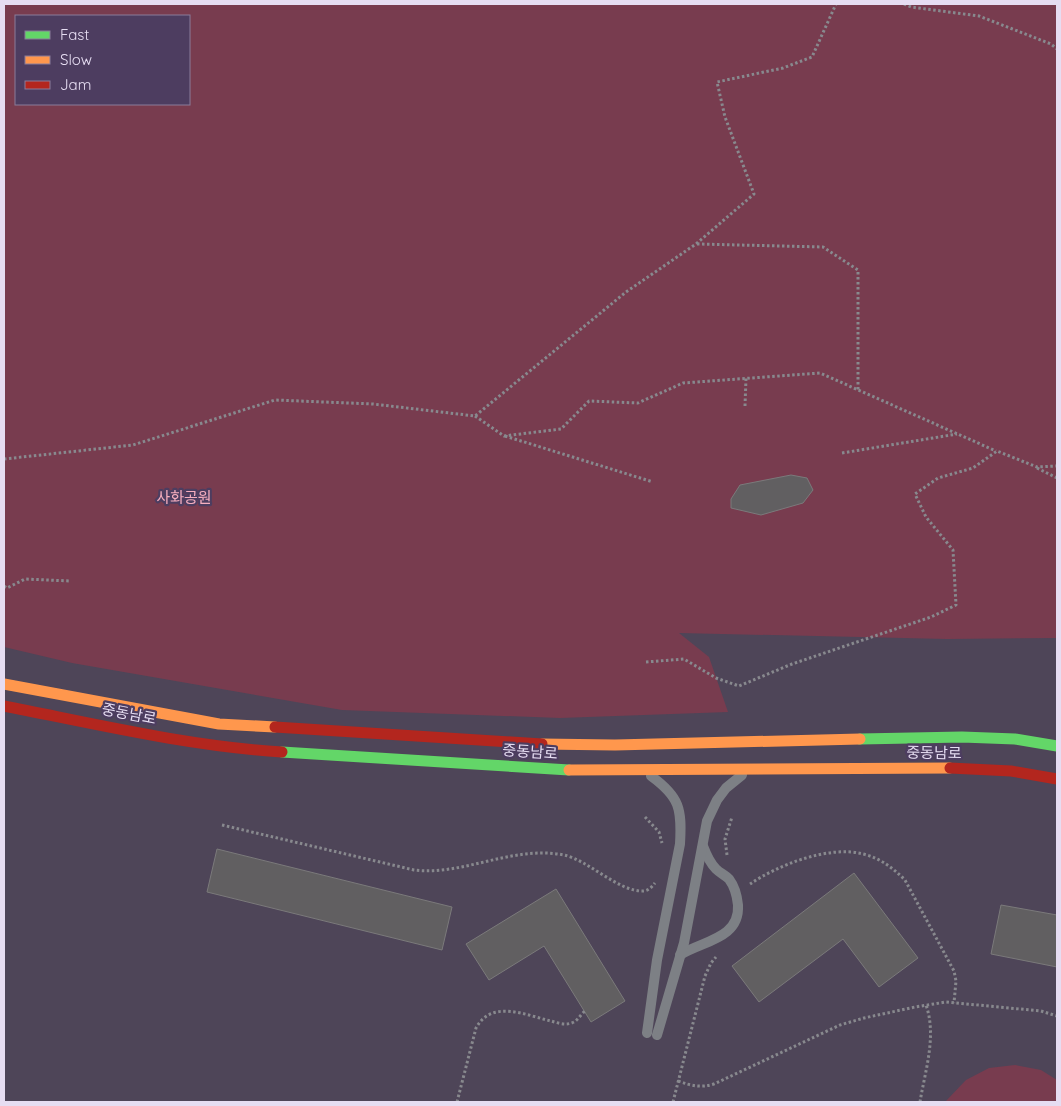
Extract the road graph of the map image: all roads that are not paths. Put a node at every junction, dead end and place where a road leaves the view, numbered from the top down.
1 (4, 684) edge
2 (4, 706) edge
3 (1057, 746) edge
4 (634, 769) junction
5 (751, 769) junction
6 (1057, 778) edge
7 (703, 846) junction
8 (680, 955) junction

1 - 3 street, 중동남로
2 - 4 street, 중동남로
4 - 5 street, 중동남로
4 - 8 lane
5 - 6 street, 중동남로
5 - 7 lane
7 - 8 lane
7 - 8 lane

